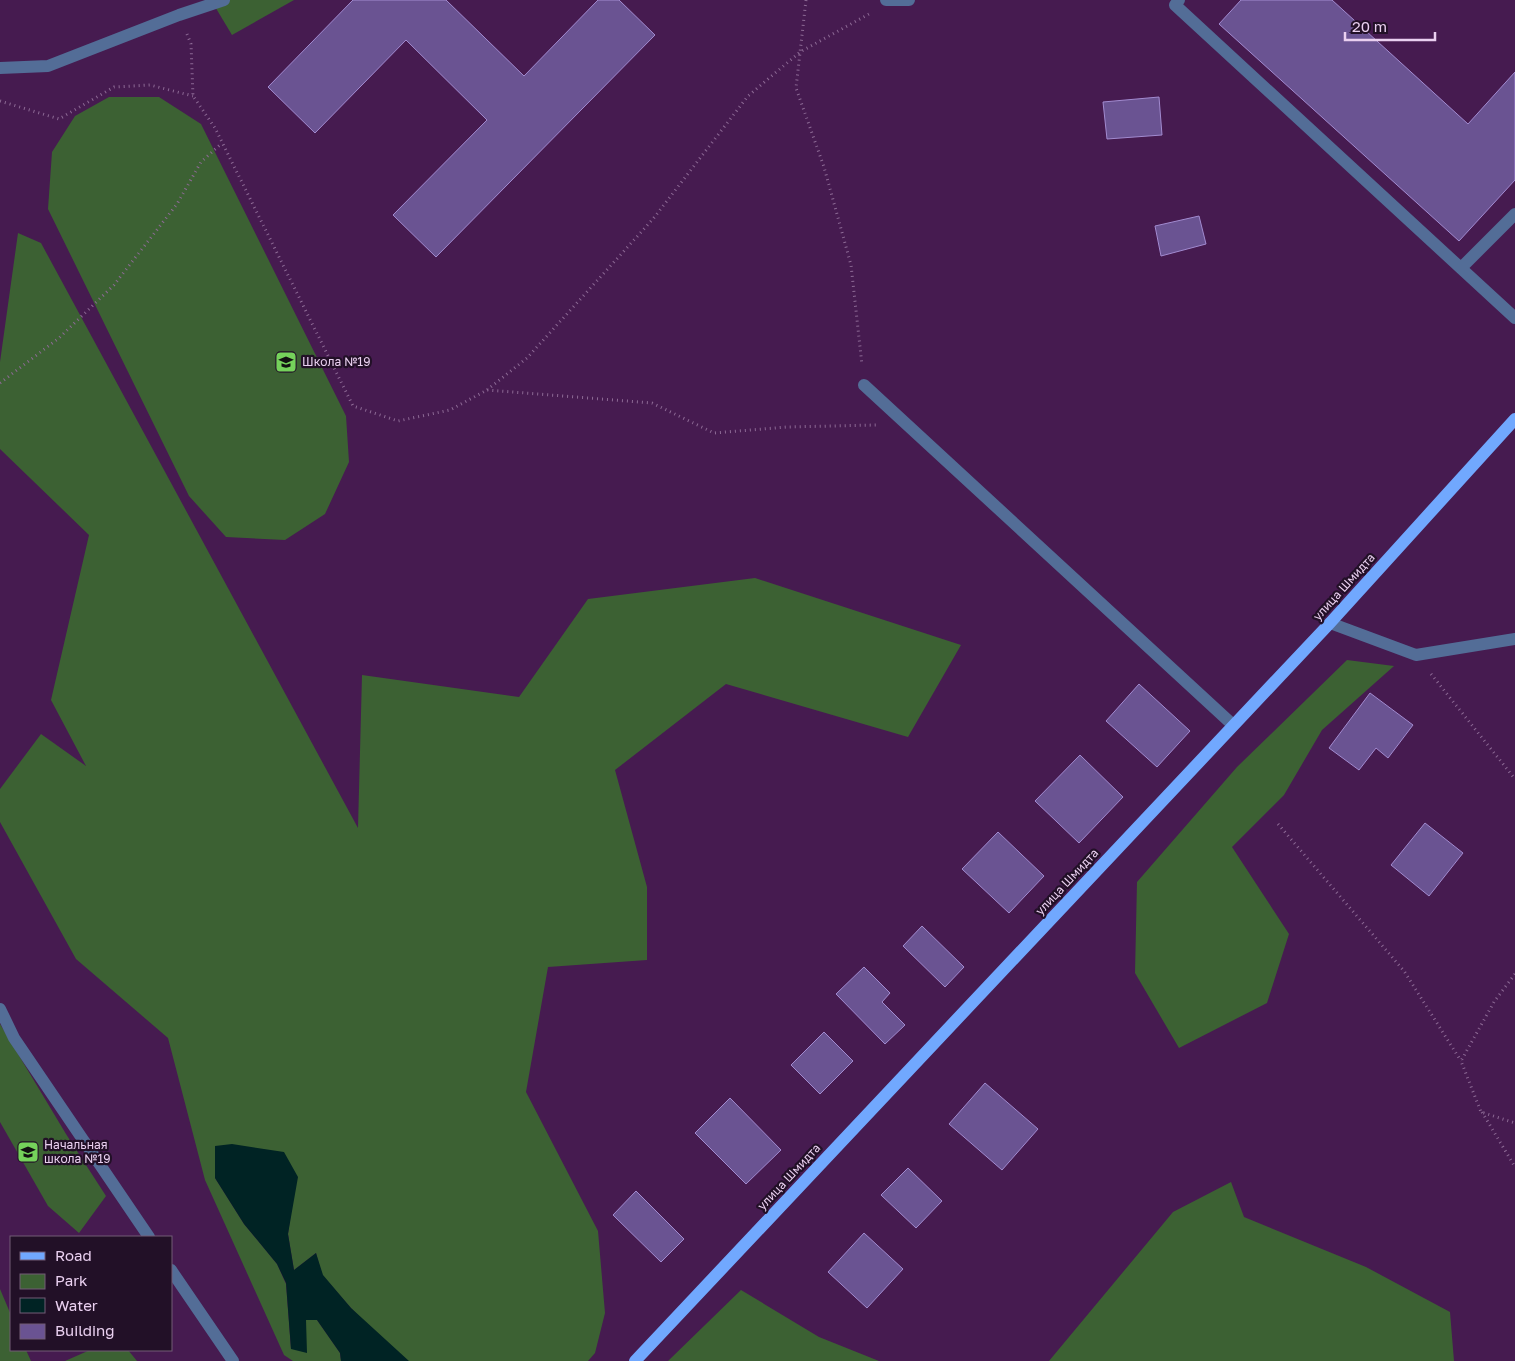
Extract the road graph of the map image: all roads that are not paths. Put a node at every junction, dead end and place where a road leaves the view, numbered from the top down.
1 (224, 0) edge
2 (909, 0) edge
3 (1179, 0) edge
4 (889, 1) edge
5 (0, 68) edge
6 (1515, 214) edge
7 (1461, 268) junction
8 (1515, 318) edge
9 (864, 385) road end
10 (1515, 419) edge
11 (1330, 623) junction
12 (1515, 639) edge
13 (1233, 725) junction
14 (0, 1009) edge
15 (148, 1236) edge
16 (172, 1271) edge
17 (233, 1361) edge
18 (635, 1361) edge

1 - 5 street
2 - 4 street
3 - 7 street
6 - 7 street
7 - 8 street
9 - 13 street
10 - 11 main road, улица Шмидта
11 - 12 street
11 - 13 main road, улица Шмидта
13 - 18 main road, улица Шмидта
14 - 15 street
16 - 17 street

